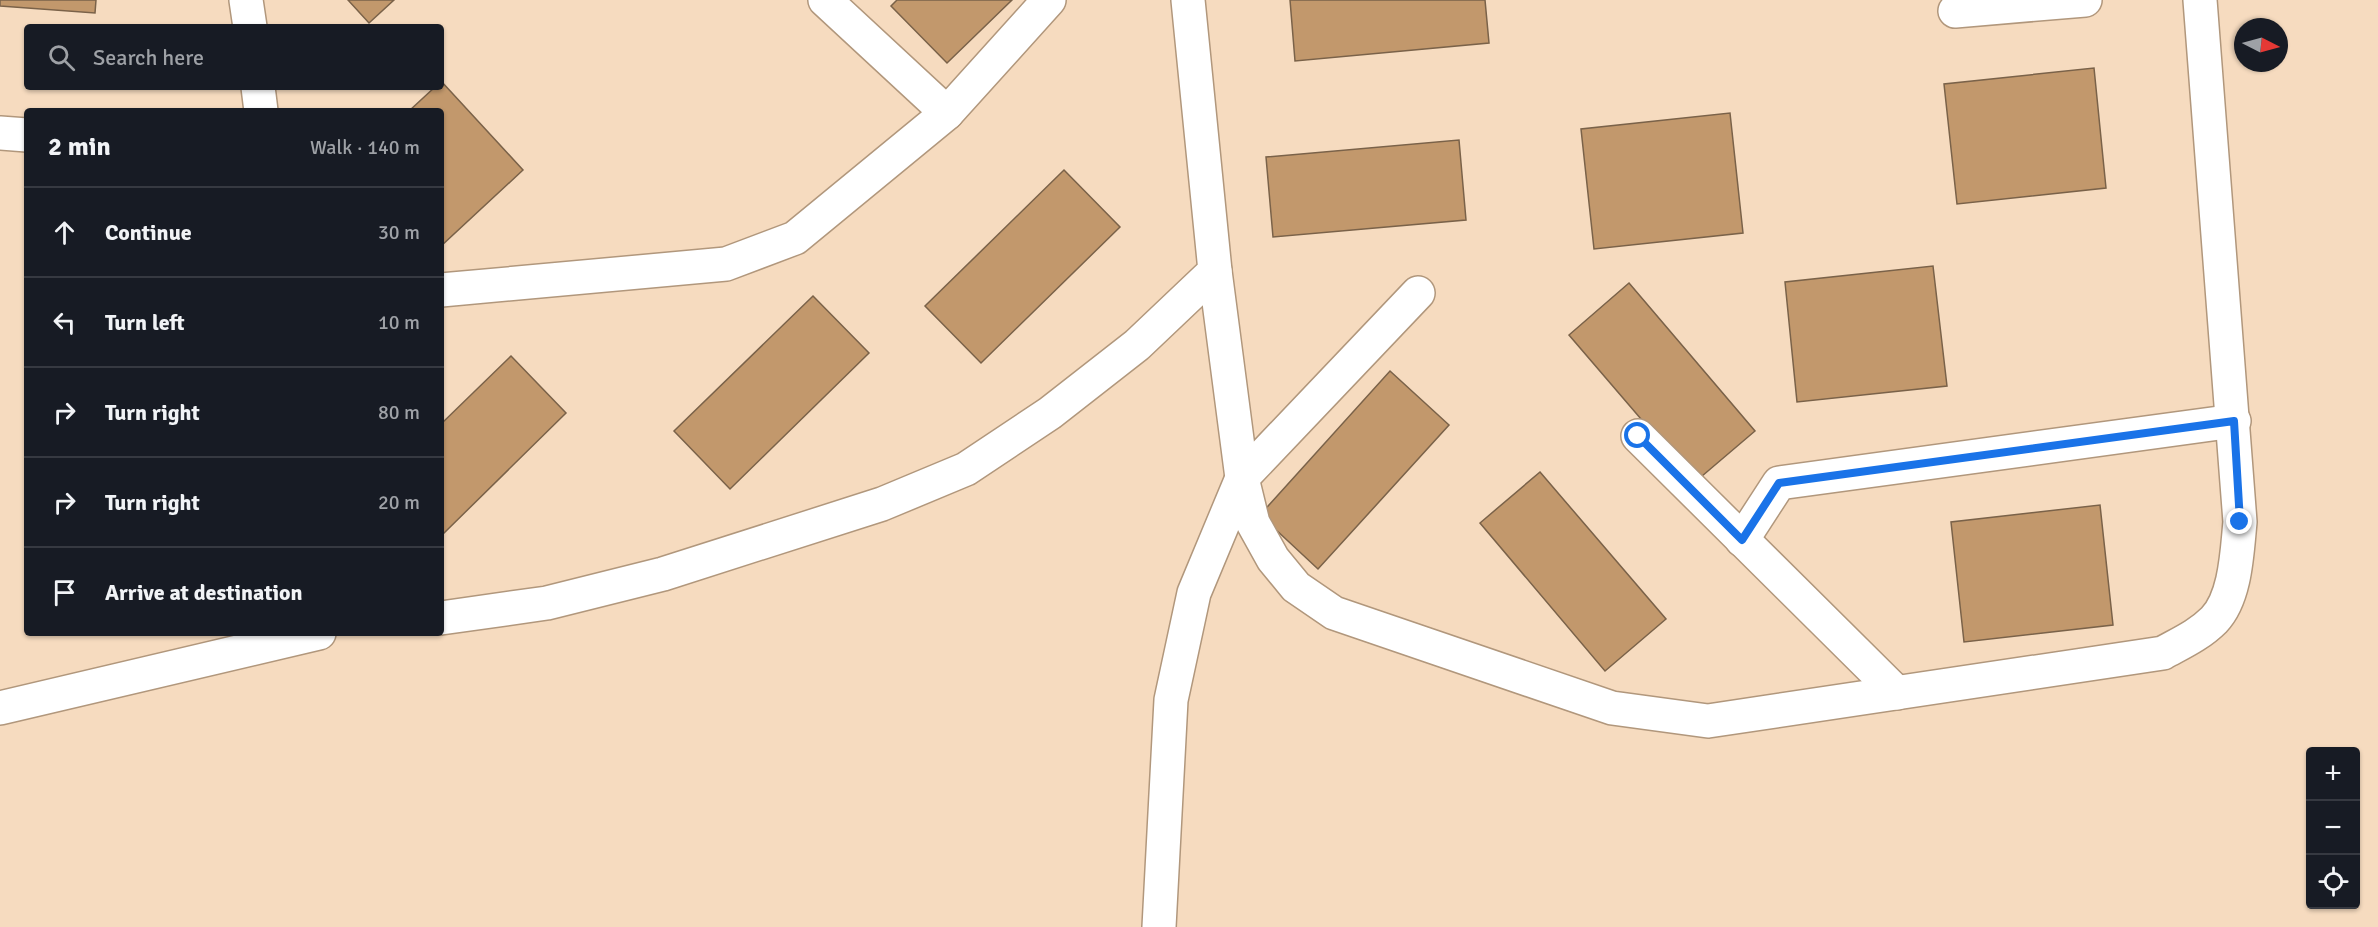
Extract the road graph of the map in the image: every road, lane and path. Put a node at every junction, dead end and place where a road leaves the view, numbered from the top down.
1 (246, 0) edge
2 (825, 0) edge
3 (1049, 0) edge
4 (1188, 0) edge
5 (2085, 0) edge
6 (2200, 0) edge
7 (1955, 11) dead end
8 (250, 24) edge
9 (258, 90) edge
10 (261, 108) edge
11 (947, 113) junction
12 (0, 133) edge
13 (24, 135) edge
14 (1215, 271) junction
15 (444, 290) edge
16 (1418, 293) dead end
17 (2234, 421) junction
18 (1638, 436) dead end
19 (1242, 478) junction
20 (1742, 540) junction
21 (444, 618) edge
22 (306, 636) edge
23 (1897, 693) junction
24 (0, 708) edge
25 (1160, 927) edge

1 - 8 street
2 - 11 street
3 - 11 street
4 - 14 street
5 - 7 street
6 - 17 street
9 - 10 street
11 - 15 street
12 - 13 street
14 - 19 street
14 - 21 street
16 - 19 street
17 - 20 street
17 - 23 street
18 - 20 street
19 - 23 street
19 - 25 street
20 - 23 street
22 - 24 street

